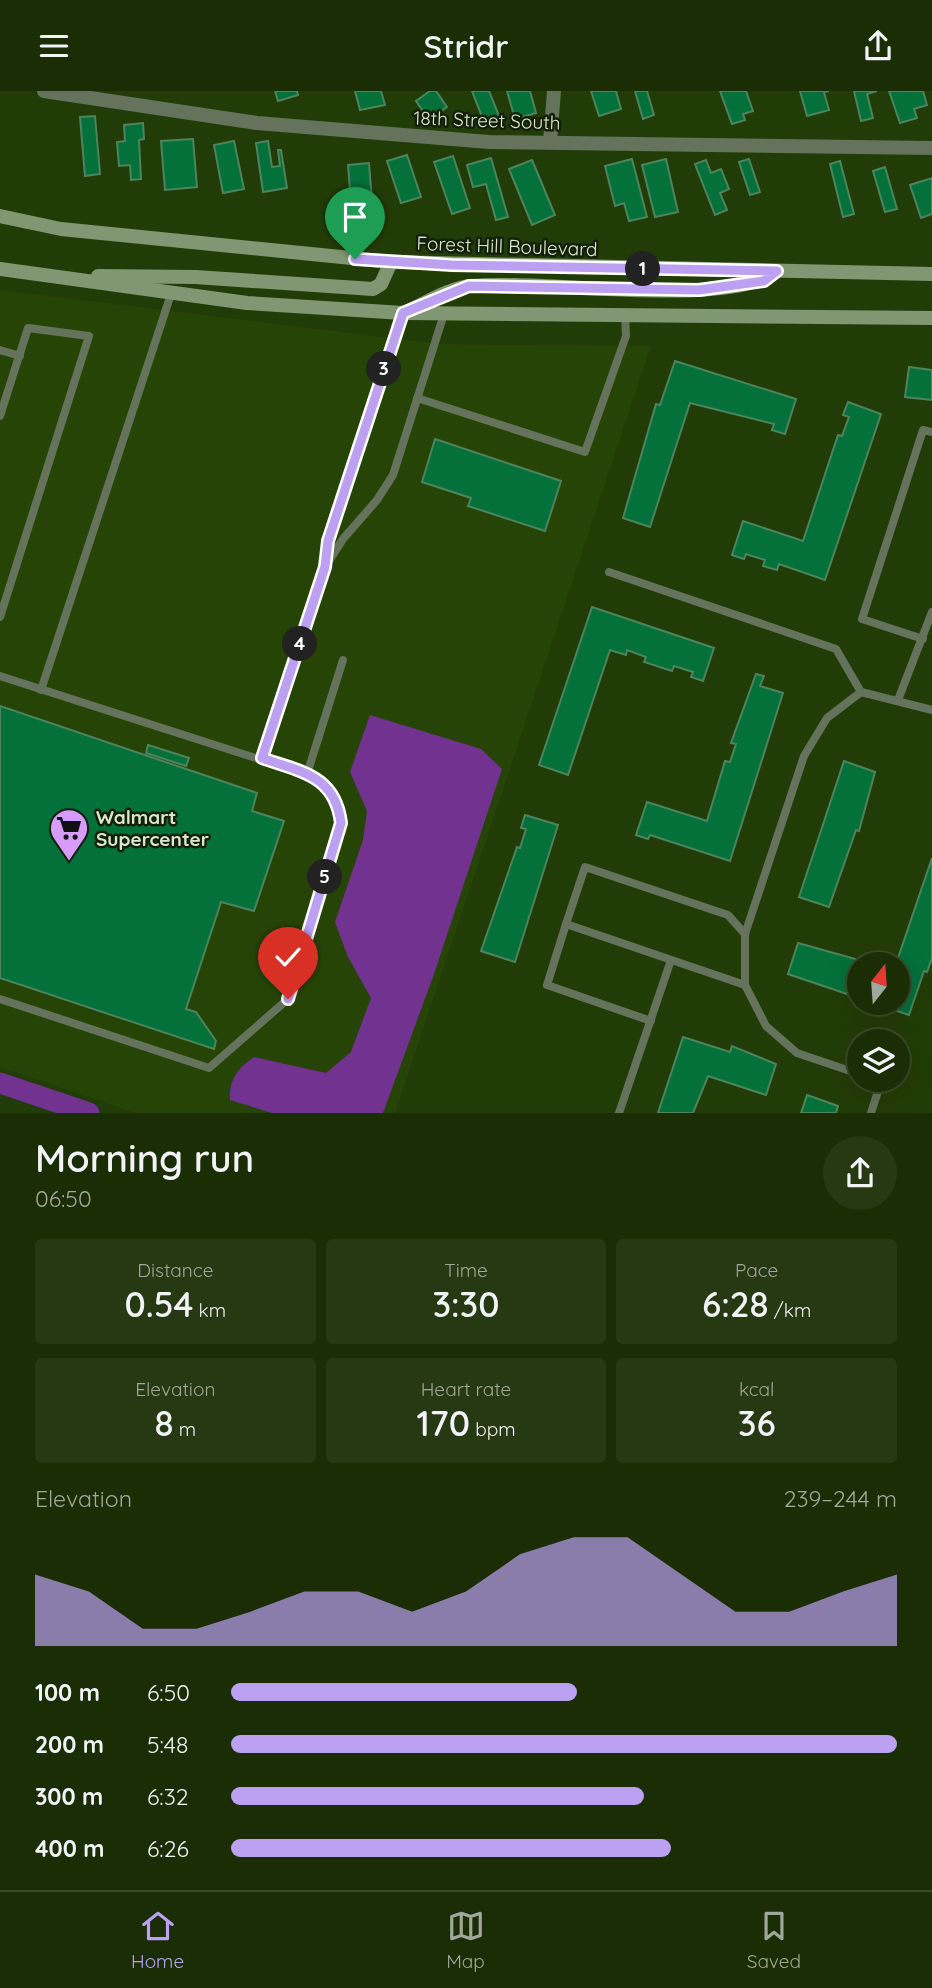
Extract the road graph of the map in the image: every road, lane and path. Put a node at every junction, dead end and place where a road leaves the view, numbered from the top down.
1 (44, 91) edge
2 (554, 91) edge
3 (550, 142) junction
4 (932, 148) edge
5 (0, 216) edge
6 (391, 262) junction
7 (0, 269) edge
8 (777, 271) junction
9 (932, 274) edge
10 (55, 277) junction
11 (171, 294) junction
12 (403, 313) junction
13 (444, 314) junction
14 (625, 314) junction
15 (932, 318) edge
16 (0, 350) edge
17 (20, 356) junction
18 (417, 398) junction
19 (0, 416) edge
20 (932, 432) edge
21 (325, 567) junction
22 (609, 572) dead end
23 (932, 612) edge
24 (0, 617) edge
25 (923, 639) junction
26 (343, 660) dead end
27 (0, 676) edge
28 (41, 690) junction
29 (861, 692) junction
30 (898, 700) junction
31 (932, 711) edge
32 (262, 758) junction
33 (307, 774) junction
34 (566, 924) junction
35 (746, 934) junction
36 (671, 960) junction
37 (745, 985) junction
38 (0, 999) edge
39 (651, 1021) junction
40 (847, 1070) edge
41 (878, 1092) edge
42 (619, 1113) edge
43 (871, 1113) edge

1 - 3 street, 18th Street South
2 - 3 street
3 - 4 street, 18th Street South
5 - 6 main road, Forest Hill Boulevard
6 - 8 main road, Forest Hill Boulevard
6 - 10 main road
7 - 10 main road
8 - 9 main road, Forest Hill Boulevard
8 - 12 main road
10 - 11 main road
11 - 12 main road
11 - 28 lane
12 - 13 main road
12 - 21 lane
13 - 14 main road
13 - 18 lane
14 - 15 main road
14 - 18 lane
16 - 17 lane
17 - 19 lane
17 - 24 lane
18 - 21 lane
20 - 25 lane
21 - 32 lane
22 - 29 lane
23 - 25 lane
25 - 30 lane
26 - 33 lane
27 - 28 lane
28 - 32 lane
29 - 30 lane
29 - 35 lane
30 - 31 lane
32 - 33 lane
33 - 38 lane
34 - 35 lane
34 - 36 lane
34 - 39 lane
35 - 37 lane
36 - 37 lane
36 - 39 lane
37 - 40 lane
39 - 42 lane
41 - 43 lane

